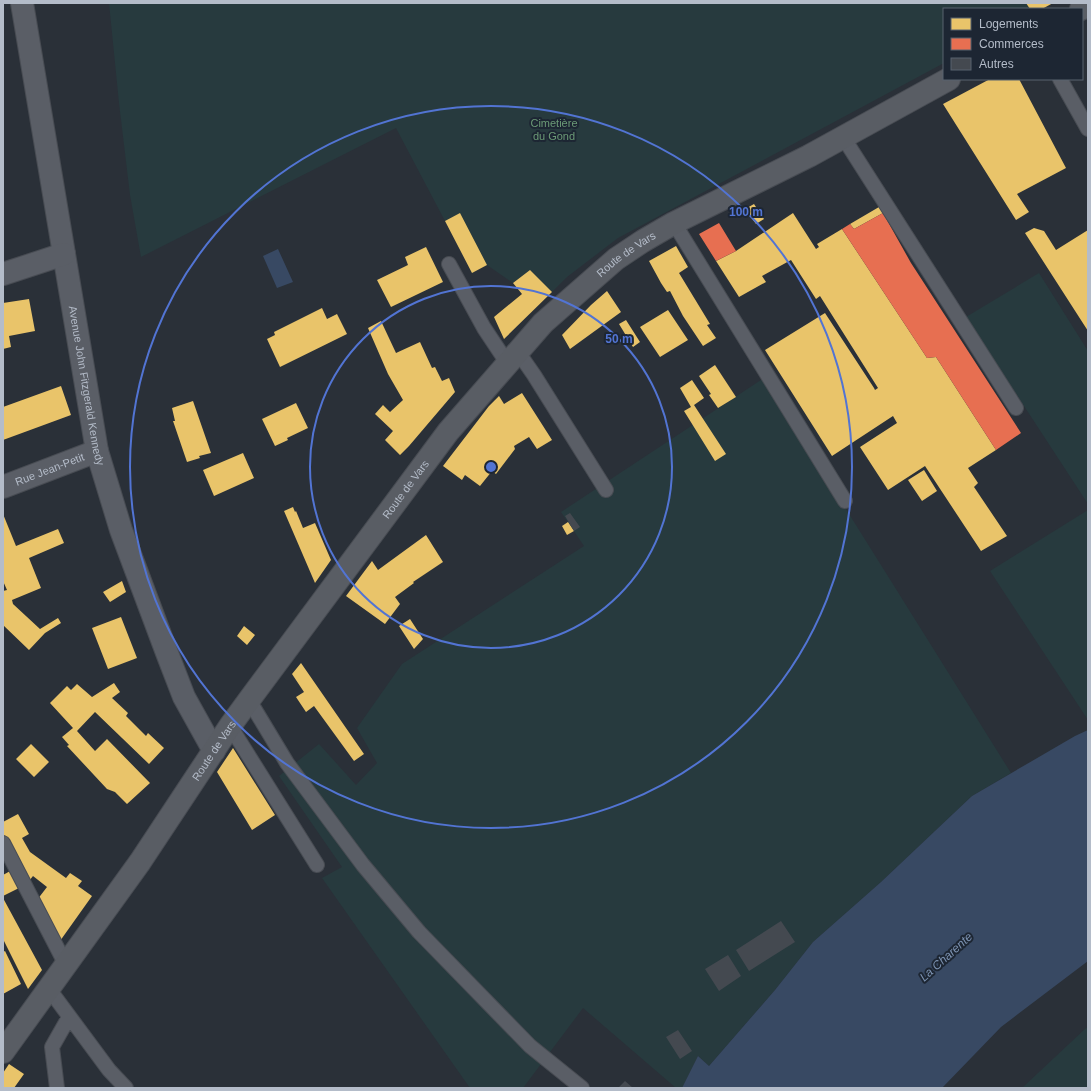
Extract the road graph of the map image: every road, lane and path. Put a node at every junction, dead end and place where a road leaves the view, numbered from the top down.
1 (22, 3) edge
2 (947, 80) edge
3 (1061, 80) edge
4 (1088, 129) edge
5 (843, 137) junction
6 (674, 223) junction
7 (64, 254) junction
8 (449, 264) dead end
9 (3, 274) edge
10 (513, 358) junction
11 (1016, 408) dead end
12 (97, 451) junction
13 (3, 487) edge
14 (606, 490) dead end
15 (845, 501) dead end
16 (248, 700) junction
17 (230, 726) junction
18 (214, 751) junction
19 (3, 843) edge
20 (317, 865) dead end
21 (66, 965) junction
22 (49, 989) junction
23 (69, 1017) junction
24 (6, 1049) edge
25 (57, 1088) edge
26 (126, 1088) edge
27 (582, 1088) edge

1 - 7 street, Avenue John Fitzgerald Kennedy
2 - 5 main road, Route de Vars
3 - 4 lane
5 - 6 main road, Route de Vars
5 - 11 lane
6 - 10 main road, Route de Vars
6 - 15 lane
7 - 9 street
7 - 12 street, Avenue John Fitzgerald Kennedy
8 - 10 lane
10 - 14 lane
10 - 16 main road, Route de Vars
12 - 13 street, Rue Jean-Petit
12 - 18 street, Avenue John Fitzgerald Kennedy
16 - 17 main road, Route de Vars
16 - 27 lane
17 - 18 main road, Route de Vars
17 - 20 lane
18 - 21 main road, Route de Vars
19 - 21 lane
21 - 22 main road, Route de Vars
22 - 23 lane
22 - 24 main road, Route de Vars
23 - 25 lane
23 - 26 lane

